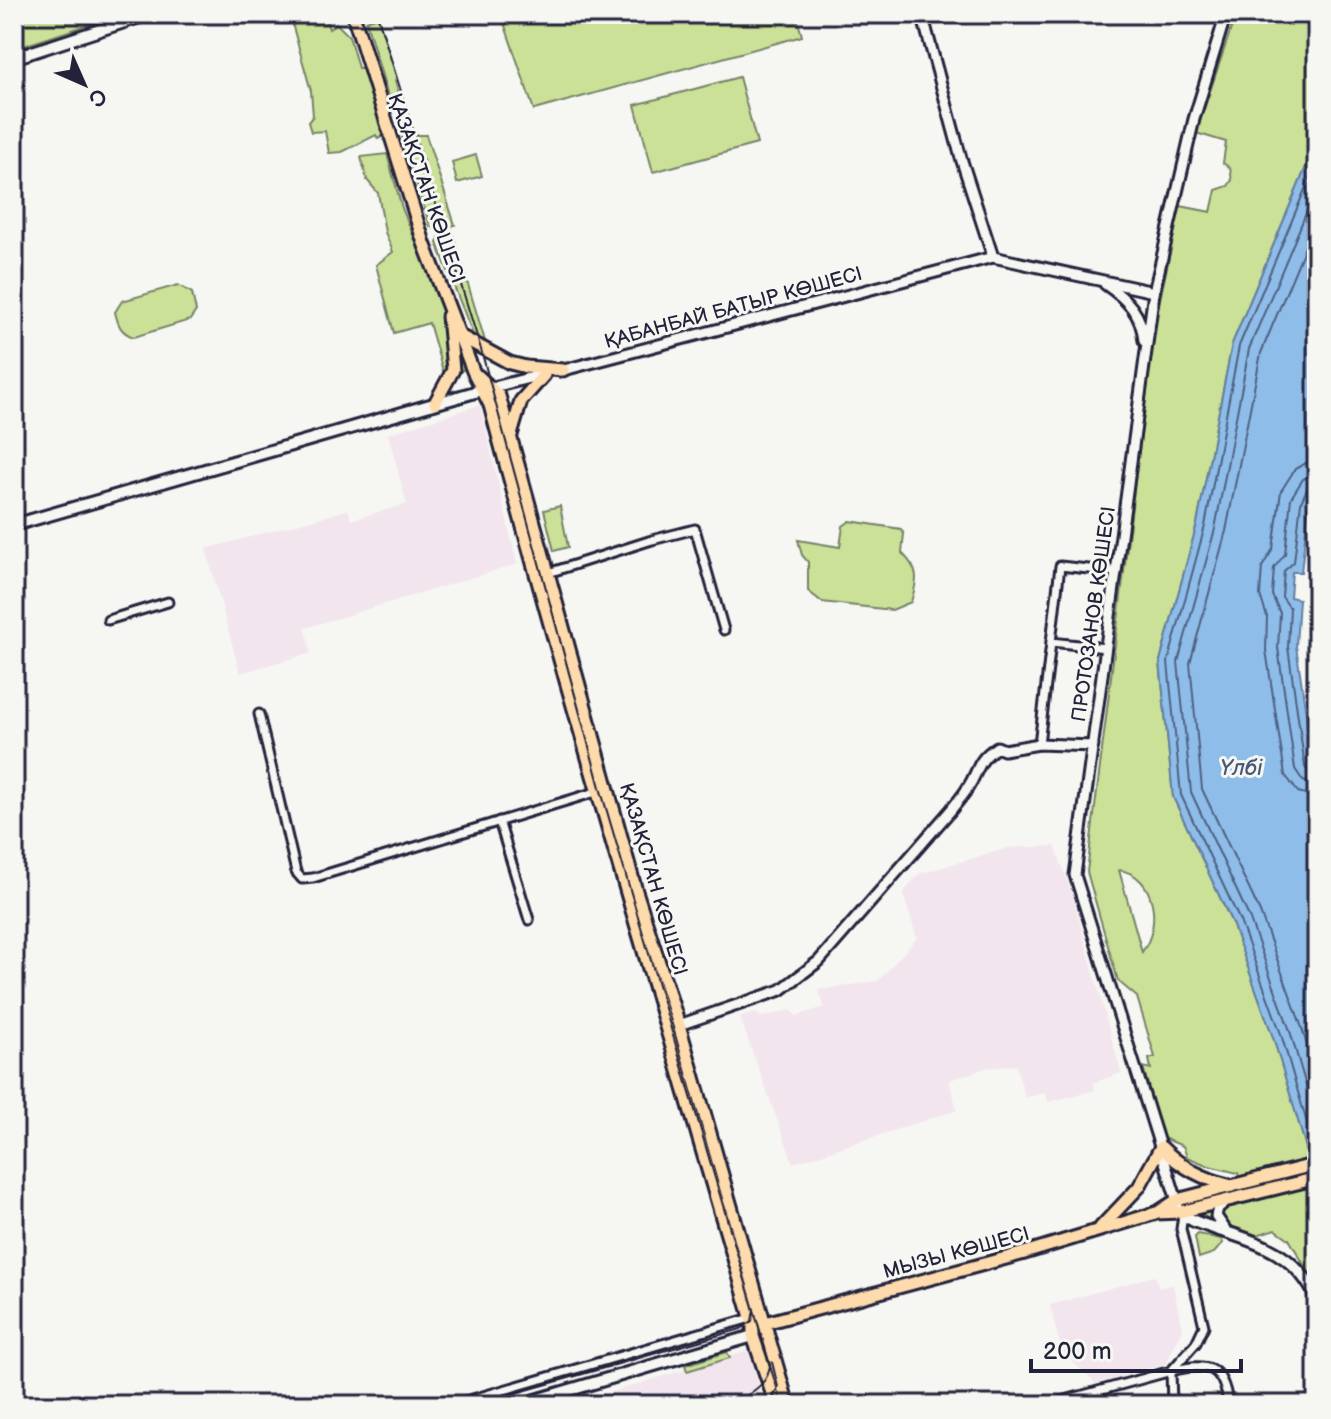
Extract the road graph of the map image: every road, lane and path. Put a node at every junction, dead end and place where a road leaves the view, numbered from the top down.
1 (149, 14) edge
2 (353, 14) edge
3 (922, 14) edge
4 (1226, 14) edge
5 (14, 58) edge
6 (993, 257) junction
7 (1099, 280) junction
8 (1154, 292) junction
9 (449, 307) junction
10 (460, 336) junction
11 (1146, 355) junction
12 (563, 370) junction
13 (544, 375) junction
14 (486, 389) junction
15 (432, 404) junction
16 (511, 435) junction
17 (14, 525) edge
18 (1117, 572) junction
19 (543, 575) junction
20 (168, 602) dead end
21 (108, 620) dead end
22 (724, 630) dead end
23 (1051, 642) junction
24 (1106, 648) junction
25 (259, 714) dead end
26 (1039, 744) junction
27 (1093, 746) junction
28 (603, 790) junction
29 (499, 821) junction
30 (529, 920) dead end
31 (679, 1025) junction
32 (666, 1029) junction
33 (1161, 1147) junction
34 (1317, 1164) edge
35 (1317, 1178) edge
36 (1233, 1185) junction
37 (723, 1199) junction
38 (1233, 1199) junction
39 (1180, 1209) junction
40 (1097, 1230) junction
41 (1227, 1232) junction
42 (1317, 1299) edge
43 (759, 1303) junction
44 (751, 1318) junction
45 (784, 1318) junction
46 (765, 1323) junction
47 (753, 1336) junction
48 (770, 1343) junction
49 (1171, 1371) junction
50 (1060, 1403) edge
51 (452, 1405) edge
52 (519, 1405) edge
53 (776, 1405) edge
54 (788, 1405) edge
55 (1047, 1405) edge
56 (1172, 1405) edge
57 (1228, 1405) edge

1 - 5 main road
2 - 9 main road, ҚАЗАҚСТАН КӨШЕСІ
3 - 6 street
4 - 8 street, ПРОТОЗАНОВ КӨШЕСІ
6 - 7 street
6 - 12 street, ҚАБАНБАЙ БАТЫР КӨШЕСІ
7 - 8 street
7 - 11 street
8 - 11 street, ПРОТОЗАНОВ КӨШЕСІ
9 - 10 main road, ҚАЗАҚСТАН КӨШЕСІ
9 - 15 main road
10 - 12 main road
10 - 14 main road, ҚАЗАҚСТАН КӨШЕСІ
11 - 18 street, ПРОТОЗАНОВ КӨШЕСІ
12 - 13 street, ҚАБАНБАЙ БАТЫР КӨШЕСІ
13 - 14 street, ҚАБАНБАЙ БАТЫР КӨШЕСІ
13 - 16 main road
14 - 15 main road
14 - 16 main road, ҚАЗАҚСТАН КӨШЕСІ
14 - 19 main road, ҚАЗАҚСТАН КӨШЕСІ
15 - 17 main road
16 - 19 main road, ҚАЗАҚСТАН КӨШЕСІ
18 - 23 street
18 - 24 street, ПРОТОЗАНОВ КӨШЕСІ
19 - 22 street
19 - 28 main road, ҚАЗАҚСТАН КӨШЕСІ
20 - 21 street
23 - 24 street
23 - 26 street
24 - 27 street, ПРОТОЗАНОВ КӨШЕСІ
25 - 29 street
26 - 27 street
26 - 31 street
27 - 33 street, ПРОТОЗАНОВ КӨШЕСІ
28 - 29 street
28 - 31 main road, ҚАЗАҚСТАН КӨШЕСІ
28 - 32 main road, ҚАЗАҚСТАН КӨШЕСІ
29 - 30 street
31 - 32 main road
31 - 37 main road, ҚАЗАҚСТАН КӨШЕСІ
32 - 37 main road, ҚАЗАҚСТАН КӨШЕСІ
33 - 36 main road
33 - 39 street, ПРОТОЗАНОВ КӨШЕСІ
33 - 40 main road
34 - 36 main road
35 - 38 main road
36 - 39 main road
37 - 43 main road, ҚАЗАҚСТАН КӨШЕСІ
37 - 44 main road, ҚАЗАҚСТАН КӨШЕСІ
38 - 39 main road
38 - 41 street
39 - 40 main road, МЫЗЫ КӨШЕСІ
39 - 41 main road
39 - 49 street
40 - 45 main road, МЫЗЫ КӨШЕСІ
41 - 42 main road
43 - 45 main road
43 - 46 main road, ҚАЗАҚСТАН КӨШЕСІ
44 - 47 main road, ҚАЗАҚСТАН КӨШЕСІ
44 - 51 street
45 - 46 main road, МЫЗЫ КӨШЕСІ
45 - 48 main road
46 - 47 main road
46 - 48 main road, ҚАЗАҚСТАН КӨШЕСІ
47 - 52 main road
47 - 53 main road, ҚАЗАҚСТАН КӨШЕСІ
48 - 54 main road, ҚАЗАҚСТАН КӨШЕСІ
49 - 50 street
49 - 56 street
49 - 57 street
50 - 55 street

